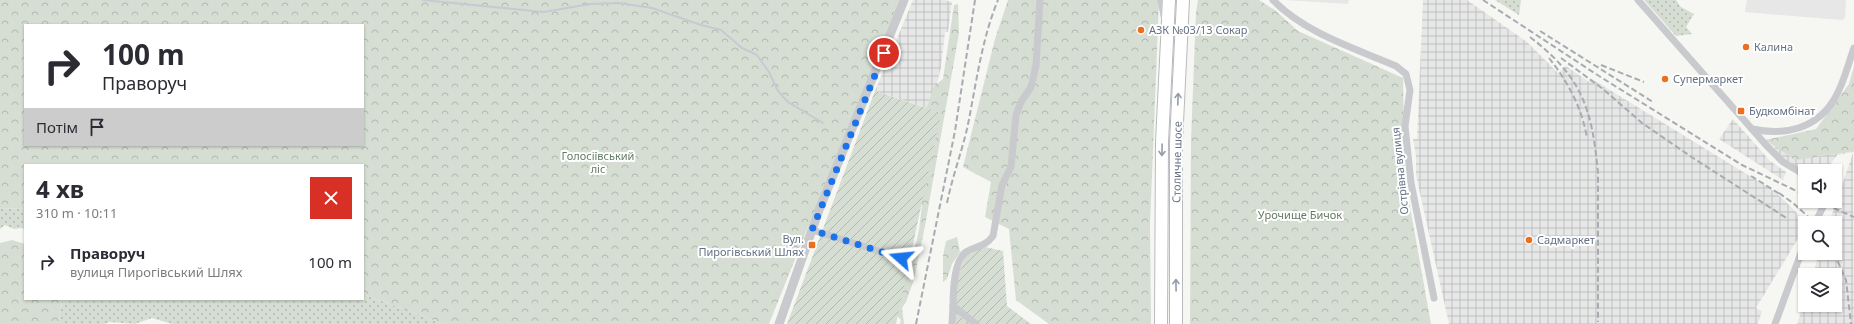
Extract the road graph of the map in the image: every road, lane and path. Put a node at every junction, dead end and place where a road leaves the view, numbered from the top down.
1 (904, 0) edge
2 (1040, 0) edge
3 (1161, 0) edge
4 (1169, 0) edge
5 (1183, 0) edge
6 (1273, 0) edge
7 (1638, 0) edge
8 (1167, 28) junction
9 (1854, 48) edge
10 (1752, 128) junction
11 (1798, 171) edge
12 (812, 230) junction
13 (901, 258) dead end
14 (1798, 260) edge
15 (1434, 298) dead end
16 (953, 306) junction
17 (779, 324) edge
18 (952, 324) edge
19 (976, 324) edge
20 (1162, 324) edge
21 (1176, 324) edge
22 (1775, 324) edge

1 - 12 street
2 - 16 street
3 - 8 street
4 - 8 highway, Столичне шосе
21 -> 5 highway, Столичне шосе
6 - 15 street, Острівна вулиця
7 - 10 street
8 -> 20 highway, Столичне шосе
9 - 10 street
10 - 11 street
12 - 13 street
12 - 17 street
14 - 22 street
16 - 18 street
16 - 19 street

